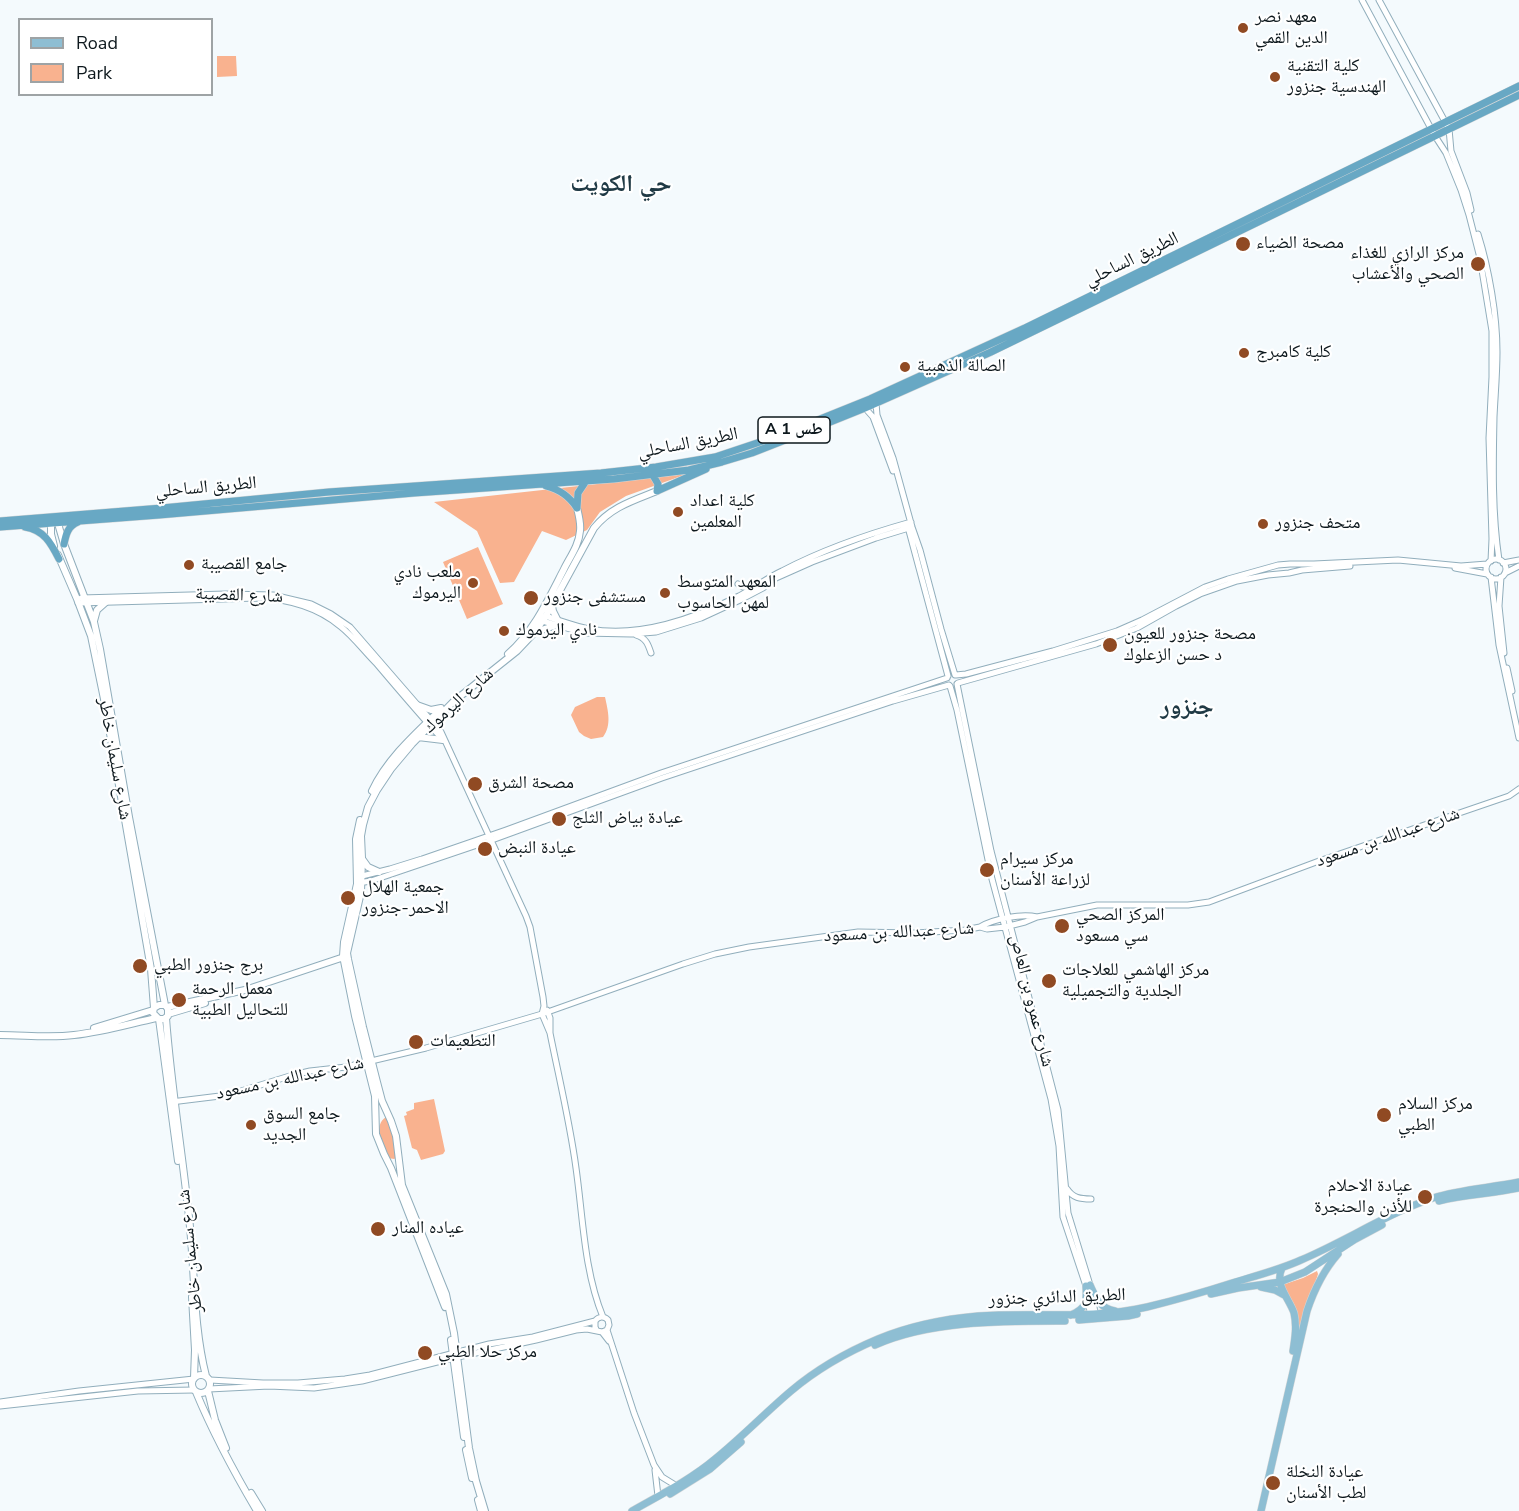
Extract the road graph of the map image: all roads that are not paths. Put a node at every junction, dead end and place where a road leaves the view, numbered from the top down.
1 (1362, 0) edge
2 (1379, 0) edge
3 (1519, 86) edge
4 (1519, 95) edge
5 (1446, 122) junction
6 (1431, 129) junction
7 (1449, 129) junction
8 (1435, 136) junction
9 (876, 403) junction
10 (865, 408) junction
11 (875, 416) junction
12 (722, 462) junction
13 (650, 472) junction
14 (602, 473) junction
15 (586, 481) junction
16 (540, 485) junction
17 (657, 491) junction
18 (577, 508) junction
19 (55, 520) junction
20 (86, 520) junction
21 (0, 521) edge
22 (910, 525) junction
23 (16, 526) junction
24 (0, 527) edge
25 (64, 544) junction
26 (59, 559) junction
27 (1519, 560) edge
28 (1501, 561) junction
29 (1489, 562) junction
30 (1519, 566) edge
31 (1489, 575) junction
32 (1503, 575) junction
33 (738, 584) dead end
34 (752, 588) junction
35 (86, 600) junction
36 (78, 601) junction
37 (106, 602) junction
38 (552, 605) junction
39 (542, 618) junction
40 (94, 622) junction
41 (557, 622) junction
42 (534, 633) junction
43 (631, 634) junction
44 (651, 653) dead end
45 (951, 676) junction
46 (954, 684) junction
47 (417, 705) junction
48 (441, 708) junction
49 (1519, 719) edge
50 (430, 722) junction
51 (418, 737) junction
52 (1519, 738) edge
53 (445, 742) junction
54 (1519, 789) edge
55 (1519, 794) edge
56 (1509, 796) junction
57 (491, 838) junction
58 (362, 858) junction
59 (379, 872) junction
60 (359, 880) junction
61 (1037, 917) junction
62 (1006, 919) junction
63 (1008, 926) junction
64 (980, 927) junction
65 (345, 958) junction
66 (544, 1006) junction
67 (154, 1009) junction
68 (549, 1011) junction
69 (163, 1014) junction
70 (542, 1014) junction
71 (550, 1032) junction
72 (0, 1033) edge
73 (369, 1062) junction
74 (172, 1102) junction
75 (388, 1114) junction
76 (376, 1118) junction
77 (1519, 1182) edge
78 (1066, 1188) junction
79 (1519, 1188) edge
80 (1091, 1199) dead end
81 (1345, 1246) junction
82 (1303, 1260) junction
83 (1317, 1264) junction
84 (1282, 1268) junction
85 (1280, 1282) junction
86 (1318, 1282) junction
87 (1088, 1285) junction
88 (1256, 1286) junction
89 (1284, 1295) junction
90 (1123, 1312) junction
91 (1067, 1316) junction
92 (1093, 1317) junction
93 (598, 1319) junction
94 (602, 1331) junction
95 (455, 1355) junction
96 (208, 1378) junction
97 (194, 1379) junction
98 (208, 1390) junction
99 (195, 1391) junction
100 (1289, 1391) junction
101 (0, 1404) edge
102 (654, 1466) junction
103 (675, 1485) junction
104 (658, 1496) junction
105 (257, 1511) edge
106 (262, 1511) edge
107 (481, 1511) edge
108 (485, 1511) edge
109 (632, 1511) edge
110 (640, 1511) edge
111 (1262, 1511) edge

1 - 6 street
2 - 5 street
3 - 5 highway, الطريق الساحلي / A 1 طس
4 - 7 highway, الطريق الساحلي / A 1 طس
5 - 6 highway, الطريق الساحلي / A 1 طس
5 - 7 street
6 - 8 street
6 - 13 highway, الطريق الساحلي / A 1 طس
7 - 8 highway, الطريق الساحلي / A 1 طس
7 - 28 street
8 - 9 highway, الطريق الساحلي / A 1 طس
8 - 29 street
9 - 10 highway, الطريق الساحلي / A 1 طس
9 - 11 street
10 - 11 street
10 - 12 highway, الطريق الساحلي / A 1 طس
11 - 22 street
12 - 13 highway, الطريق الساحلي / A 1 طس
12 - 17 highway
13 - 14 highway, الطريق الساحلي / A 1 طس
13 - 15 highway, الطريق الساحلي / A 1 طس
13 - 17 highway
14 - 15 highway
14 - 19 highway, الطريق الساحلي / A 1 طس
15 - 16 highway, الطريق الساحلي / A 1 طس
15 - 18 highway
16 - 18 highway
16 - 20 highway, الطريق الساحلي / A 1 طس
17 - 38 main road, شارع اليرموك
18 - 39 main road, شارع اليرموك
19 - 20 highway, الطريق الساحلي / A 1 طس
19 - 21 highway, الطريق الساحلي / A 1 طس
19 - 23 highway, الطريق الساحلي / A 1 طس
19 - 25 main road, شارع سليمان خاطر
19 - 26 main road, شارع سليمان خاطر
20 - 25 highway
22 - 34 street
22 - 43 street
22 - 45 street
23 - 24 highway, الطريق الساحلي / A 1 طس
23 - 26 highway
25 - 35 main road, شارع سليمان خاطر
26 - 36 main road, شارع سليمان خاطر
27 - 28 street
28 - 29 street
28 - 32 street
29 - 31 street
29 - 45 street
30 - 32 street
31 - 32 street
31 - 46 street
31 - 52 street
32 - 49 street
33 - 34 street
34 - 41 street
35 - 36 street
35 - 37 street
35 - 40 main road, شارع سليمان خاطر
35 - 47 street, شارع القصيبة
36 - 67 main road, شارع سليمان خاطر
37 - 40 main road
37 - 50 street
38 - 39 main road, شارع اليرموك
38 - 41 main road
39 - 41 street
39 - 42 main road, شارع اليرموك
39 - 48 main road, شارع اليرموك
40 - 69 main road, شارع سليمان خاطر
41 - 42 main road
41 - 43 street
42 - 50 main road, شارع اليرموك
43 - 44 street
45 - 46 street
45 - 46 street
45 - 57 street
46 - 57 street
46 - 62 street, شارع عمرو بن العاص
47 - 48 main road
47 - 50 street, شارع القصيبة
48 - 50 main road, شارع اليرموك
50 - 51 main road, شارع اليرموك
50 - 53 street
50 - 60 main road, شارع اليرموك
51 - 53 main road
51 - 58 main road, شارع اليرموك
53 - 57 street
54 - 56 street, شارع عبدالله بن مسعود
55 - 56 street
56 - 61 street, شارع عبدالله بن مسعود
57 - 59 street
57 - 60 street
57 - 66 street
58 - 59 main road
58 - 60 main road, شارع اليرموك
59 - 60 street
60 - 65 main road, شارع اليرموك
61 - 62 street
61 - 63 street, شارع عبدالله بن مسعود
62 - 63 street, شارع عمرو بن العاص
62 - 64 street
63 - 64 street, شارع عبدالله بن مسعود
63 - 78 street, شارع عمرو بن العاص
63 - 87 street
64 - 68 street, شارع عبدالله بن مسعود
65 - 69 main road
65 - 73 main road
66 - 68 street
66 - 70 street
67 - 69 main road, شارع سليمان خاطر
67 - 69 main road
67 - 72 main road
68 - 70 street, شارع عبدالله بن مسعود
68 - 71 street
69 - 72 main road
69 - 74 main road, شارع سليمان خاطر
70 - 71 street
70 - 73 street, شارع عبدالله بن مسعود
71 - 93 street
73 - 74 street, شارع عبدالله بن مسعود
73 - 75 main road
73 - 76 main road
74 - 96 main road, شارع سليمان خاطر
74 - 97 main road, شارع سليمان خاطر
75 - 76 main road
75 - 95 main road
76 - 95 main road
77 - 82 main road, الطريق الدائري جنزور
78 - 80 street
78 - 87 street, شارع عمرو بن العاص
79 - 81 main road, الطريق الدائري جنزور
81 - 83 main road, الطريق الدائري جنزور
81 - 86 main road
82 - 83 main road
82 - 84 main road, الطريق الدائري جنزور
83 - 85 main road, الطريق الدائري جنزور
83 - 86 main road
84 - 85 main road
84 - 90 main road, الطريق الدائري جنزور
85 - 88 main road, الطريق الدائري جنزور
85 - 89 main road
86 - 100 main road
87 - 90 main road
87 - 91 main road
87 - 92 street, شارع عمرو بن العاص
88 - 89 main road
88 - 92 main road, الطريق الدائري جنزور
89 - 100 main road
90 - 92 main road, الطريق الدائري جنزور
91 - 92 main road, الطريق الدائري جنزور
91 - 103 main road, الطريق الدائري جنزور
92 - 110 main road, الطريق الدائري جنزور
93 - 94 street
93 - 94 street
93 - 95 street
94 - 95 street
94 - 102 street
95 - 96 street
95 - 98 street
95 - 107 main road
95 - 108 main road
96 - 97 main road
96 - 98 main road
97 - 99 main road
97 - 101 street
98 - 99 main road
98 - 106 main road
99 - 101 street
99 - 105 main road
100 - 111 main road
102 - 103 street
102 - 104 street
103 - 104 main road, الطريق الدائري جنزور
104 - 109 main road, الطريق الدائري جنزور

